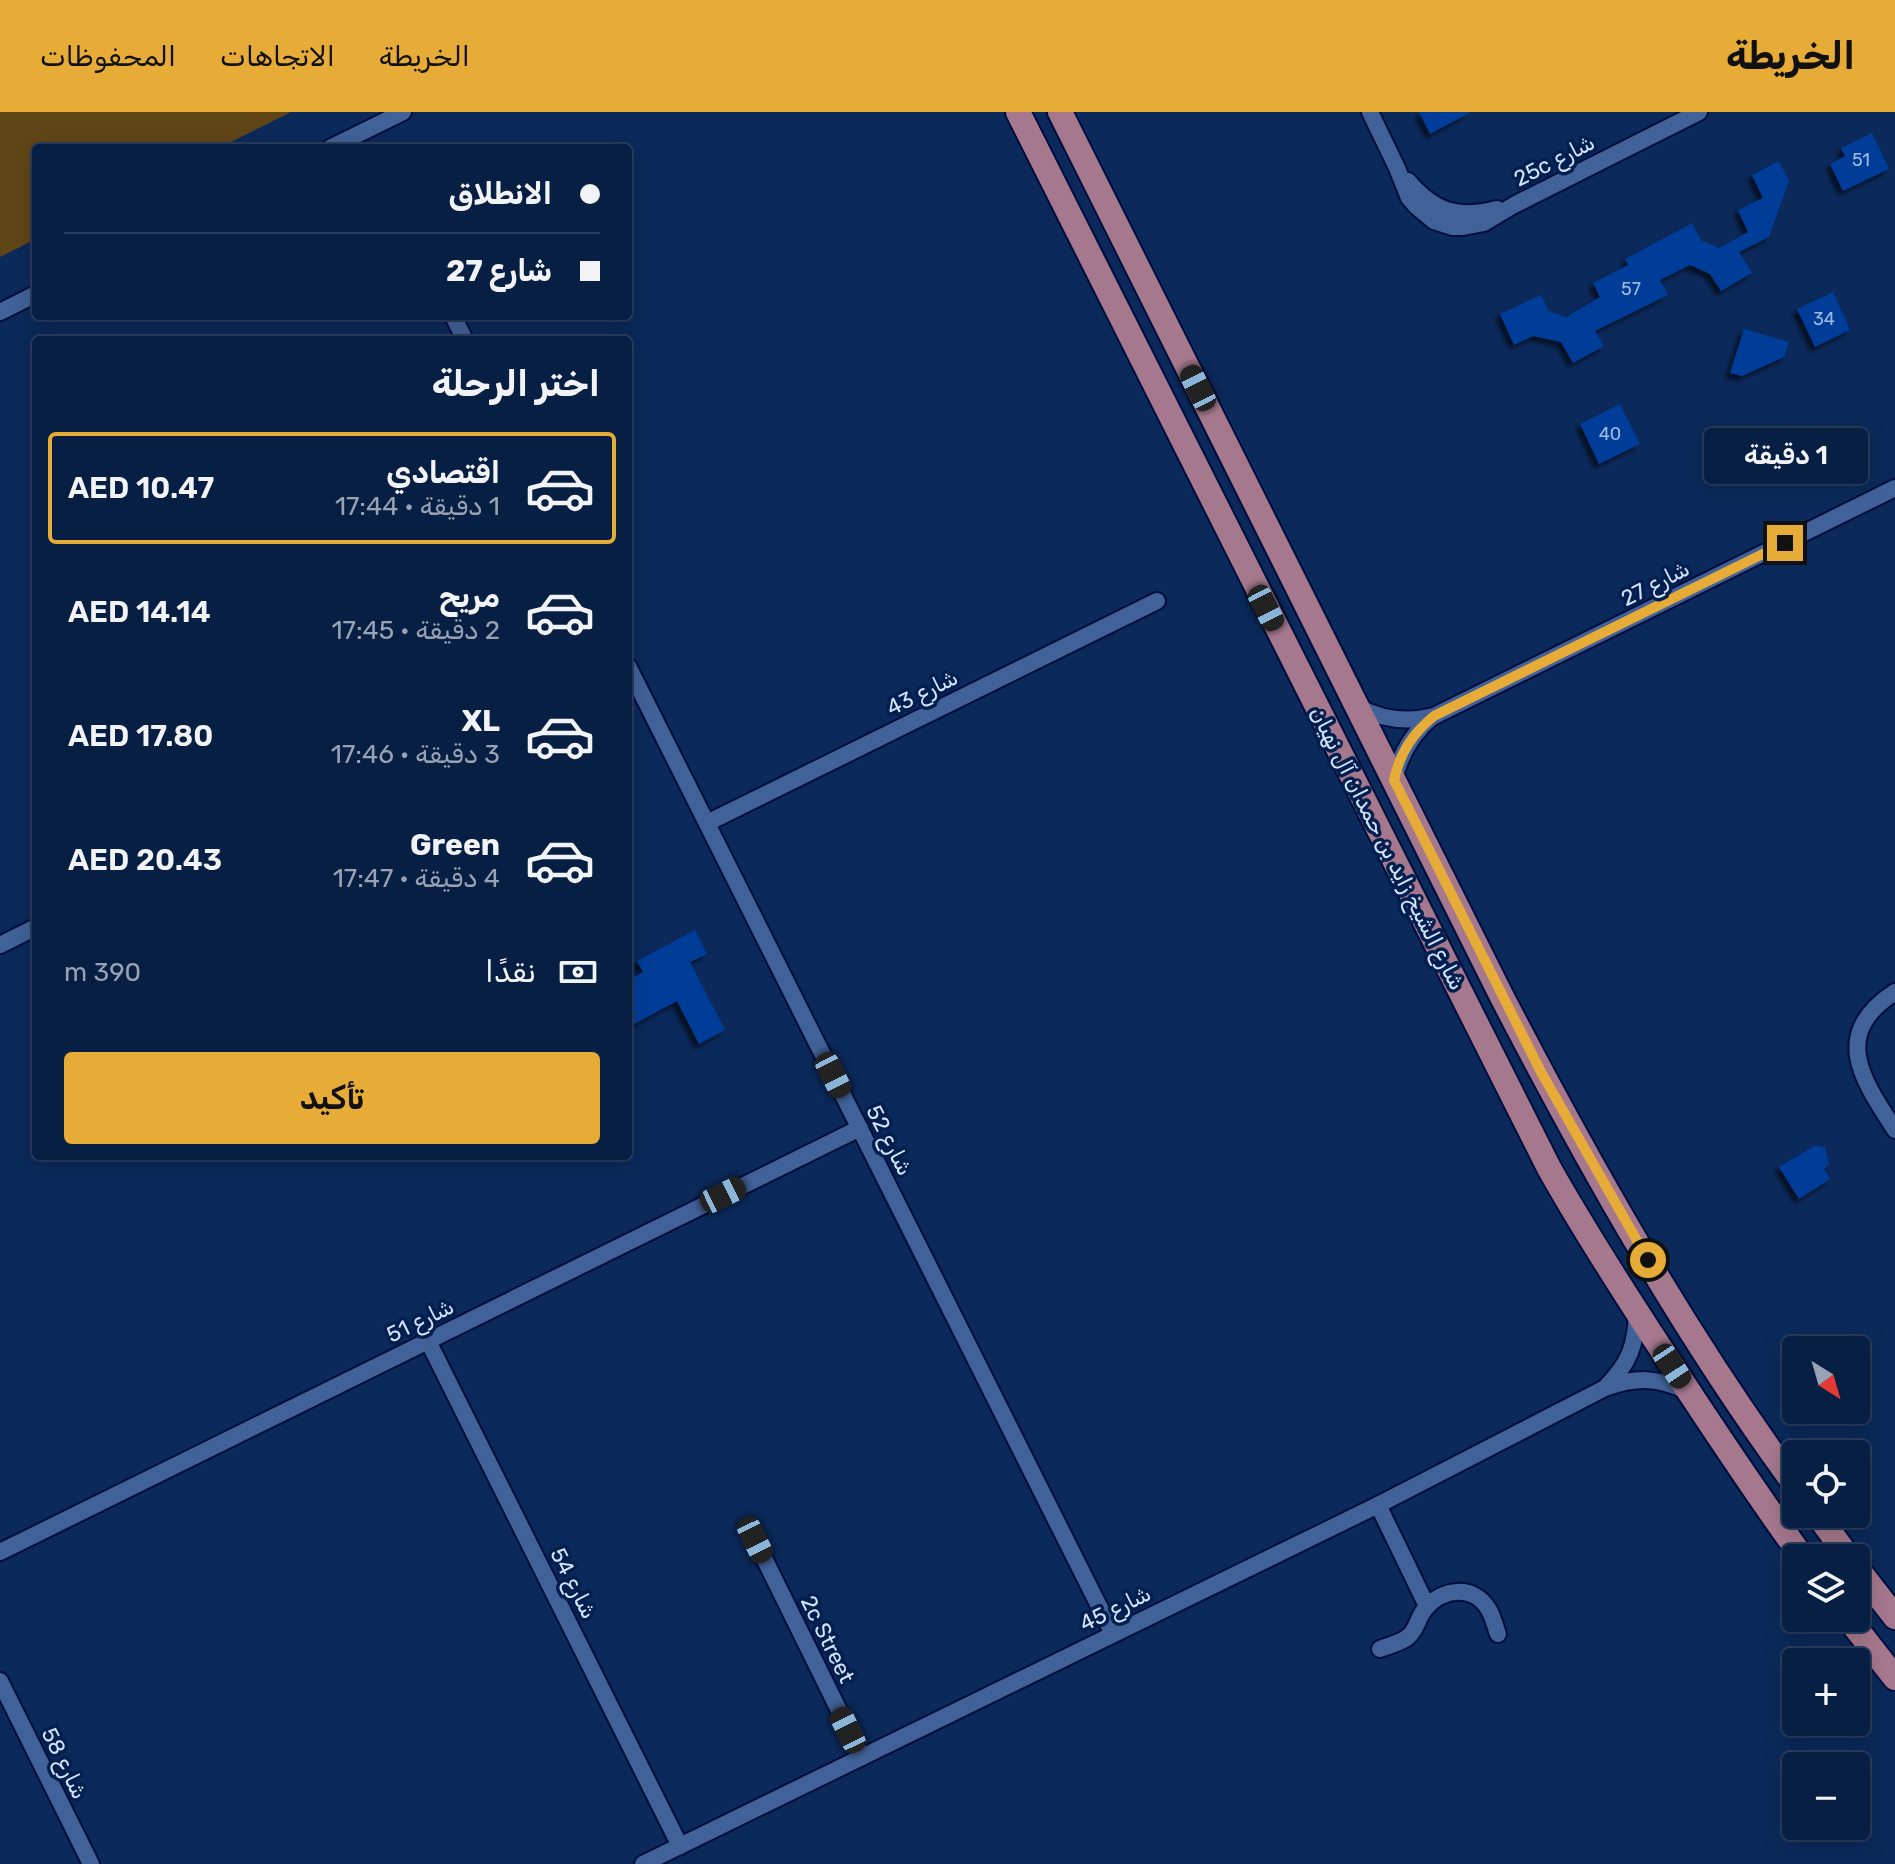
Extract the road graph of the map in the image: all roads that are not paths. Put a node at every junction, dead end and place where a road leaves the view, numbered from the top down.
1 (403, 112) edge
2 (1018, 112) edge
3 (1060, 112) edge
4 (1370, 112) edge
5 (1699, 112) edge
6 (365, 140) edge
7 (32, 296) edge
8 (0, 312) edge
9 (1895, 488) edge
10 (1157, 601) dead end
11 (632, 674) edge
12 (1358, 707) junction
13 (1434, 716) junction
14 (1394, 780) junction
15 (707, 823) junction
16 (32, 929) edge
17 (0, 945) edge
18 (1895, 992) edge
19 (1495, 1058) junction
20 (860, 1128) junction
21 (1895, 1130) edge
22 (1592, 1164) junction
23 (1577, 1218) junction
24 (1676, 1309) junction
25 (1637, 1312) junction
26 (428, 1341) junction
27 (1605, 1388) junction
28 (1689, 1392) junction
29 (1782, 1465) edge
30 (1378, 1505) junction
31 (755, 1540) dead end
32 (1793, 1544) edge
33 (0, 1552) edge
34 (1870, 1585) edge
35 (1427, 1606) junction
36 (1895, 1617) edge
37 (1859, 1632) edge
38 (1113, 1634) junction
39 (1498, 1634) dead end
40 (1380, 1649) dead end
41 (1895, 1678) edge
42 (0, 1681) edge
43 (862, 1757) junction
44 (680, 1846) junction
45 (91, 1864) edge
46 (643, 1864) edge

1 - 6 street
2 - 19 main road, شارع الشيخ زايد بن حمدان آل نهيان
3 - 12 main road, شارع الشيخ زايد بن حمدان آل نهيان
4 - 5 street, 25c شارع
7 - 8 street
9 - 13 street, شارع 27
10 - 15 street, شارع 43
11 - 15 street, شارع 52
12 - 13 street, شارع 27
12 - 14 main road, شارع الشيخ زايد بن حمدان آل نهيان
13 - 14 street, شارع 27
14 - 22 main road, شارع الشيخ زايد بن حمدان آل نهيان
15 - 20 street, شارع 52
16 - 17 street
18 - 21 street
19 - 22 main road
19 - 23 main road, شارع الشيخ زايد بن حمدان آل نهيان
20 - 26 street, شارع 51
20 - 38 street, شارع 52
22 - 24 main road, شارع الشيخ زايد بن حمدان آل نهيان
23 - 24 main road
23 - 25 main road, شارع الشيخ زايد بن حمدان آل نهيان
24 - 29 main road, شارع الشيخ زايد بن حمدان آل نهيان
25 - 27 street, شارع 45
25 - 28 main road, شارع الشيخ زايد بن حمدان آل نهيان
26 - 33 street, شارع 51
26 - 44 street, شارع 54
27 - 28 street, شارع 45
27 - 30 street, شارع 45
28 - 32 main road, شارع الشيخ زايد بن حمدان آل نهيان
30 - 35 street
30 - 38 street, شارع 45
31 - 43 street, 2c Street
34 - 36 main road
35 - 39 street
35 - 40 street
37 - 41 main road
38 - 43 street, شارع 45
42 - 45 street, شارع 58
43 - 44 street, شارع 45
44 - 46 street, شارع 45

